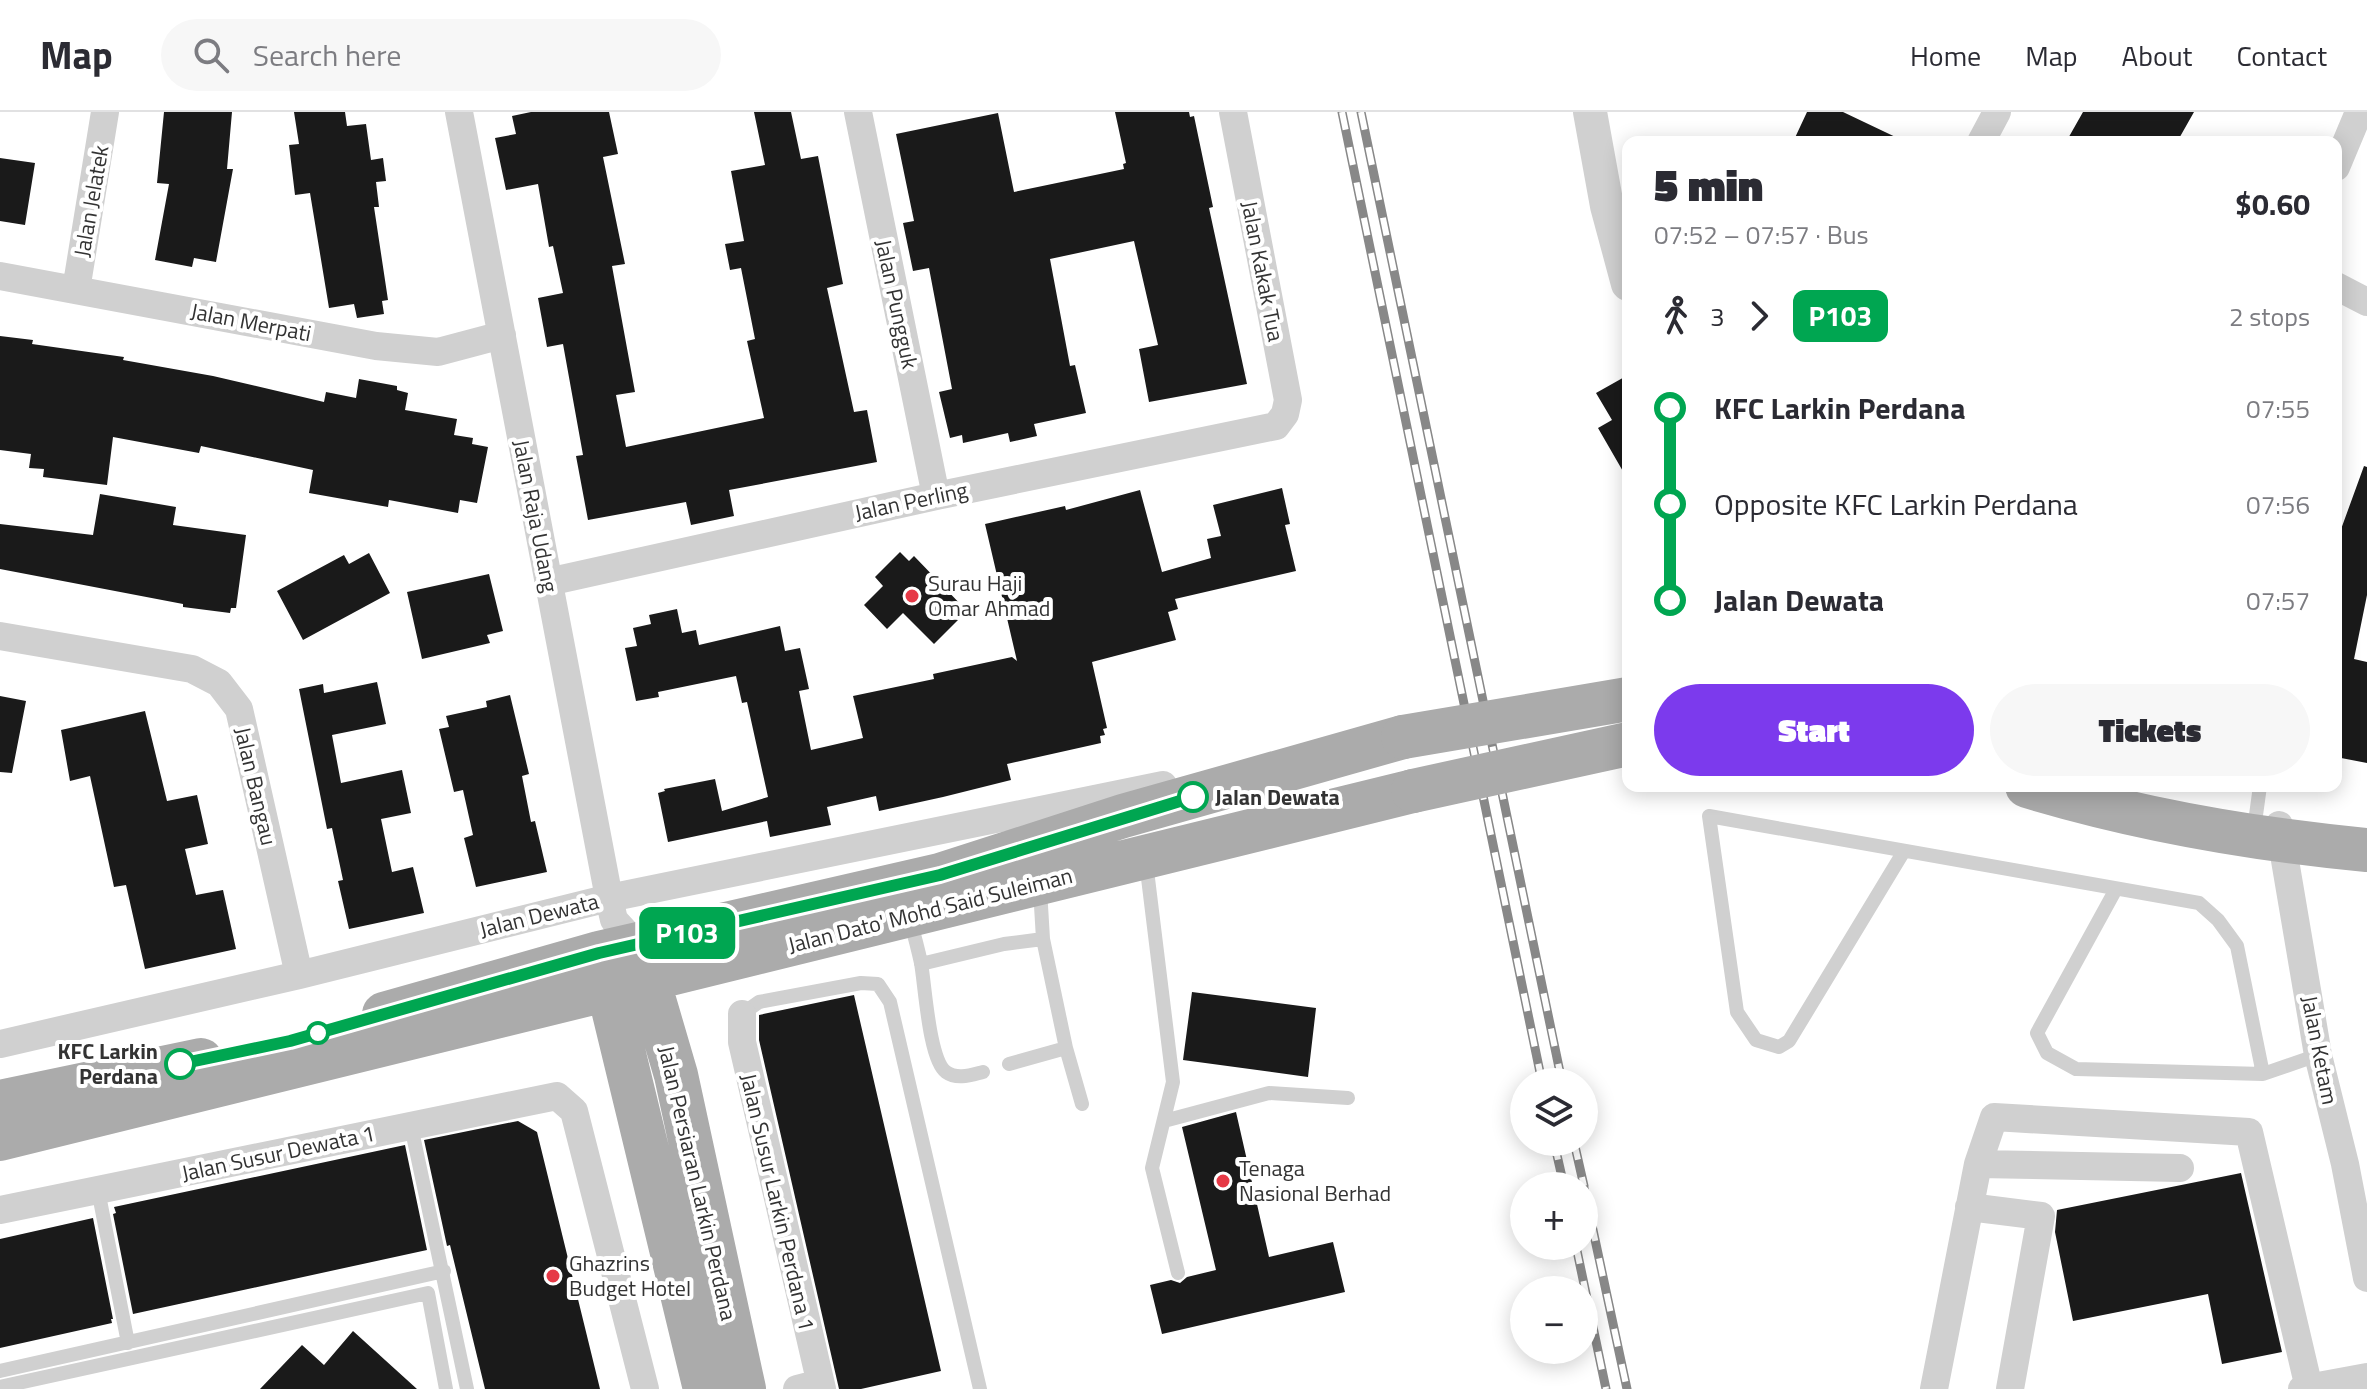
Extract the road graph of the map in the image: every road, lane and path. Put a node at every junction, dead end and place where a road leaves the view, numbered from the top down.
1 (105, 112) edge
2 (459, 112) edge
3 (858, 112) edge
4 (1233, 112) edge
5 (1590, 112) edge
6 (1997, 112) edge
7 (2359, 112) edge
8 (1984, 136) edge
9 (2342, 153) edge
10 (1622, 206) edge
11 (0, 276) edge
12 (2342, 289) edge
13 (76, 290) junction
14 (2367, 302) edge
15 (502, 335) junction
16 (1276, 426) joint
17 (936, 496) junction
18 (548, 582) junction
19 (0, 636) edge
20 (1622, 700) edge
21 (1622, 745) edge
22 (2047, 792) edge
23 (2154, 792) edge
24 (2269, 816) edge
25 (2367, 842) edge
26 (2367, 850) edge
27 (1904, 851) junction
28 (1145, 858) junction
29 (1039, 884) junction
30 (2116, 889) junction
31 (909, 915) junction
32 (1043, 939) junction
33 (619, 947) junction
34 (921, 964) junction
35 (299, 975) junction
36 (742, 1014) joint
37 (0, 1044) edge
38 (1066, 1048) junction
39 (2318, 1055) junction
40 (1009, 1064) dead end
41 (983, 1072) dead end
42 (2263, 1074) junction
43 (1348, 1098) dead end
44 (0, 1102) edge
45 (1082, 1104) dead end
46 (1164, 1121) junction
47 (411, 1126) junction
48 (0, 1139) edge
49 (1978, 1164) junction
50 (2356, 1166) edge
51 (2180, 1168) dead end
52 (98, 1190) junction
53 (1969, 1207) junction
54 (0, 1210) edge
55 (444, 1271) junction
56 (1178, 1273) dead end
57 (2367, 1278) edge
58 (128, 1343) junction
59 (0, 1371) edge
60 (2367, 1377) edge
61 (0, 1387) edge
62 (813, 1387) edge
63 (976, 1388) edge
64 (2305, 1388) edge
65 (446, 1389) edge
66 (467, 1389) edge
67 (645, 1389) edge
68 (705, 1389) edge
69 (744, 1389) edge
70 (1934, 1389) edge
71 (2010, 1389) edge

1 - 13 street, Jalan Jelatek
2 - 15 street, Jalan Raja Udang
3 - 17 street, Jalan Pungguk
4 - 16 street, Jalan Kakak Tua
5 - 10 street
6 - 8 street
7 - 9 street
11 - 13 street, Jalan Merpati
12 - 14 street
13 - 15 street, Jalan Merpati
15 - 18 street, Jalan Raja Udang
16 - 17 street, Jalan Perling
17 - 18 street, Jalan Perling
18 - 33 street, Jalan Raja Udang
19 - 35 street, Jalan Bangau
20 - 33 main road, Jalan Dato' Mohd Said Suleiman, bridge
21 - 28 main road, Jalan Dato' Mohd Said Suleiman, bridge
22 - 24 main road
23 - 24 main road
24 - 25 main road
24 - 26 main road
24 - 39 street, Jalan Ketam
27 - 27 lane
27 - 30 lane
28 - 29 main road, Jalan Dato' Mohd Said Suleiman
28 - 46 lane
29 - 31 main road, Jalan Dato' Mohd Said Suleiman
29 - 32 lane
30 - 42 lane
30 - 42 lane
31 - 33 main road, Jalan Dato' Mohd Said Suleiman
31 - 34 lane
32 - 34 lane
32 - 38 lane
33 - 35 street, Jalan Dewata
33 - 44 main road, Jalan Dato' Mohd Said Suleiman
33 - 48 main road, Jalan Dato' Mohd Said Suleiman
33 - 68 main road, Jalan Persiaran Larkin Perdana
33 - 69 main road, Jalan Persiaran Larkin Perdana
34 - 41 lane
35 - 37 street, Jalan Dewata
36 - 62 street, Jalan Susur Larkin Perdana 1
36 - 63 lane
38 - 40 lane
38 - 45 lane
39 - 42 lane
39 - 50 street, Jalan Ketam
43 - 46 lane
46 - 56 lane
47 - 52 street, Jalan Susur Dewata 1
47 - 55 lane
47 - 67 street, Jalan Susur Dewata 1
49 - 51 street
49 - 53 street
49 - 64 street
50 - 57 street, Jalan Ketam
52 - 54 street, Jalan Susur Dewata 1
52 - 58 lane
53 - 70 street
53 - 71 street
55 - 58 lane
55 - 66 lane
58 - 59 lane
60 - 64 street
61 - 65 lane

